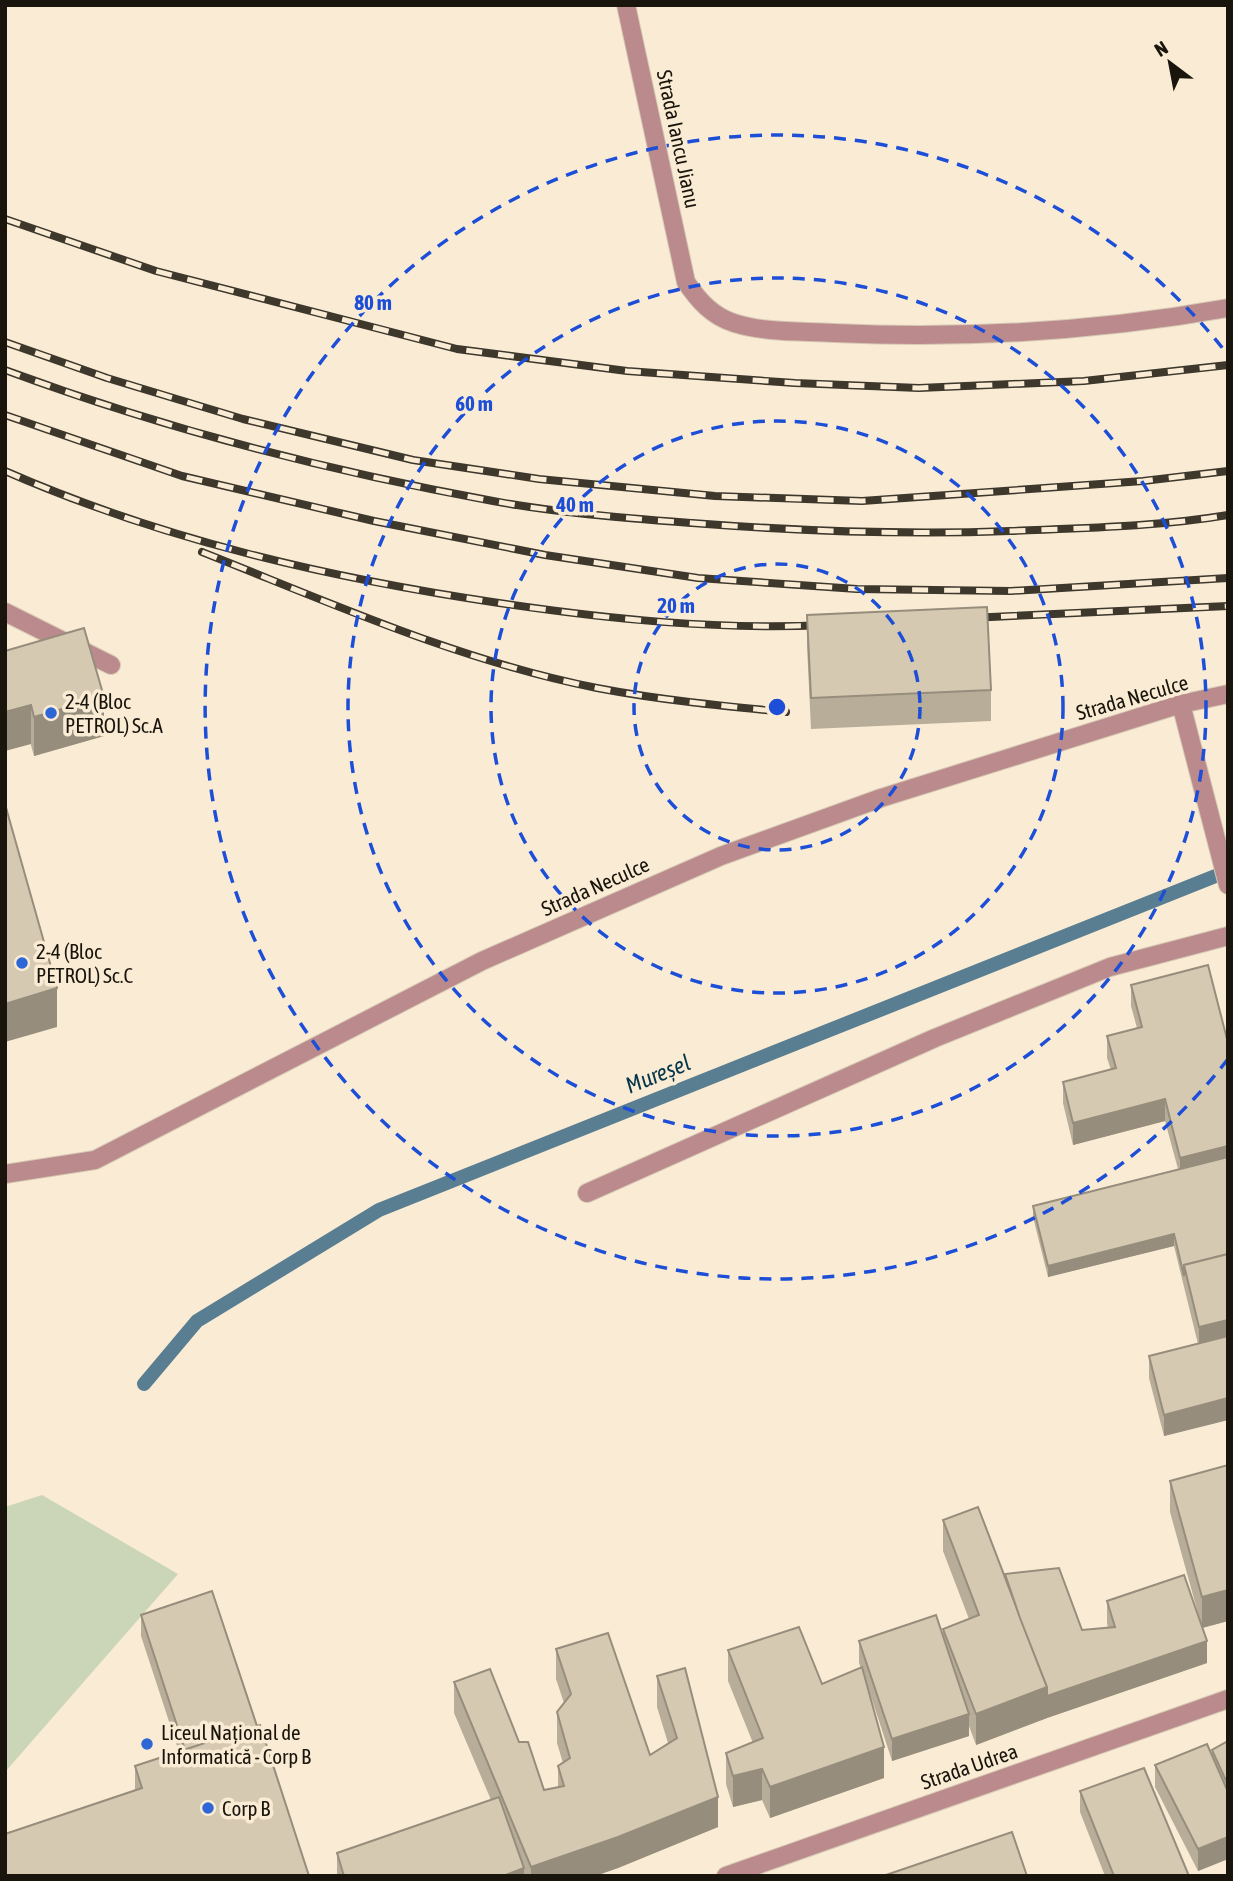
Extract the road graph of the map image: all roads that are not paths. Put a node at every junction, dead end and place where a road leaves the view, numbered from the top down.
1 (626, 5) edge
2 (1228, 308) edge
3 (5, 612) edge
4 (111, 665) dead end
5 (1228, 694) edge
6 (1181, 704) junction
7 (1228, 885) edge
8 (1228, 936) edge
9 (5, 1174) edge
10 (587, 1193) dead end
11 (1228, 1699) edge
12 (726, 1876) edge

1 - 2 street, Strada Iancu Jianu
3 - 4 street
5 - 6 street, Strada Neculce
6 - 7 street
6 - 9 street, Strada Neculce
8 - 10 street
11 - 12 street, Strada Udrea

